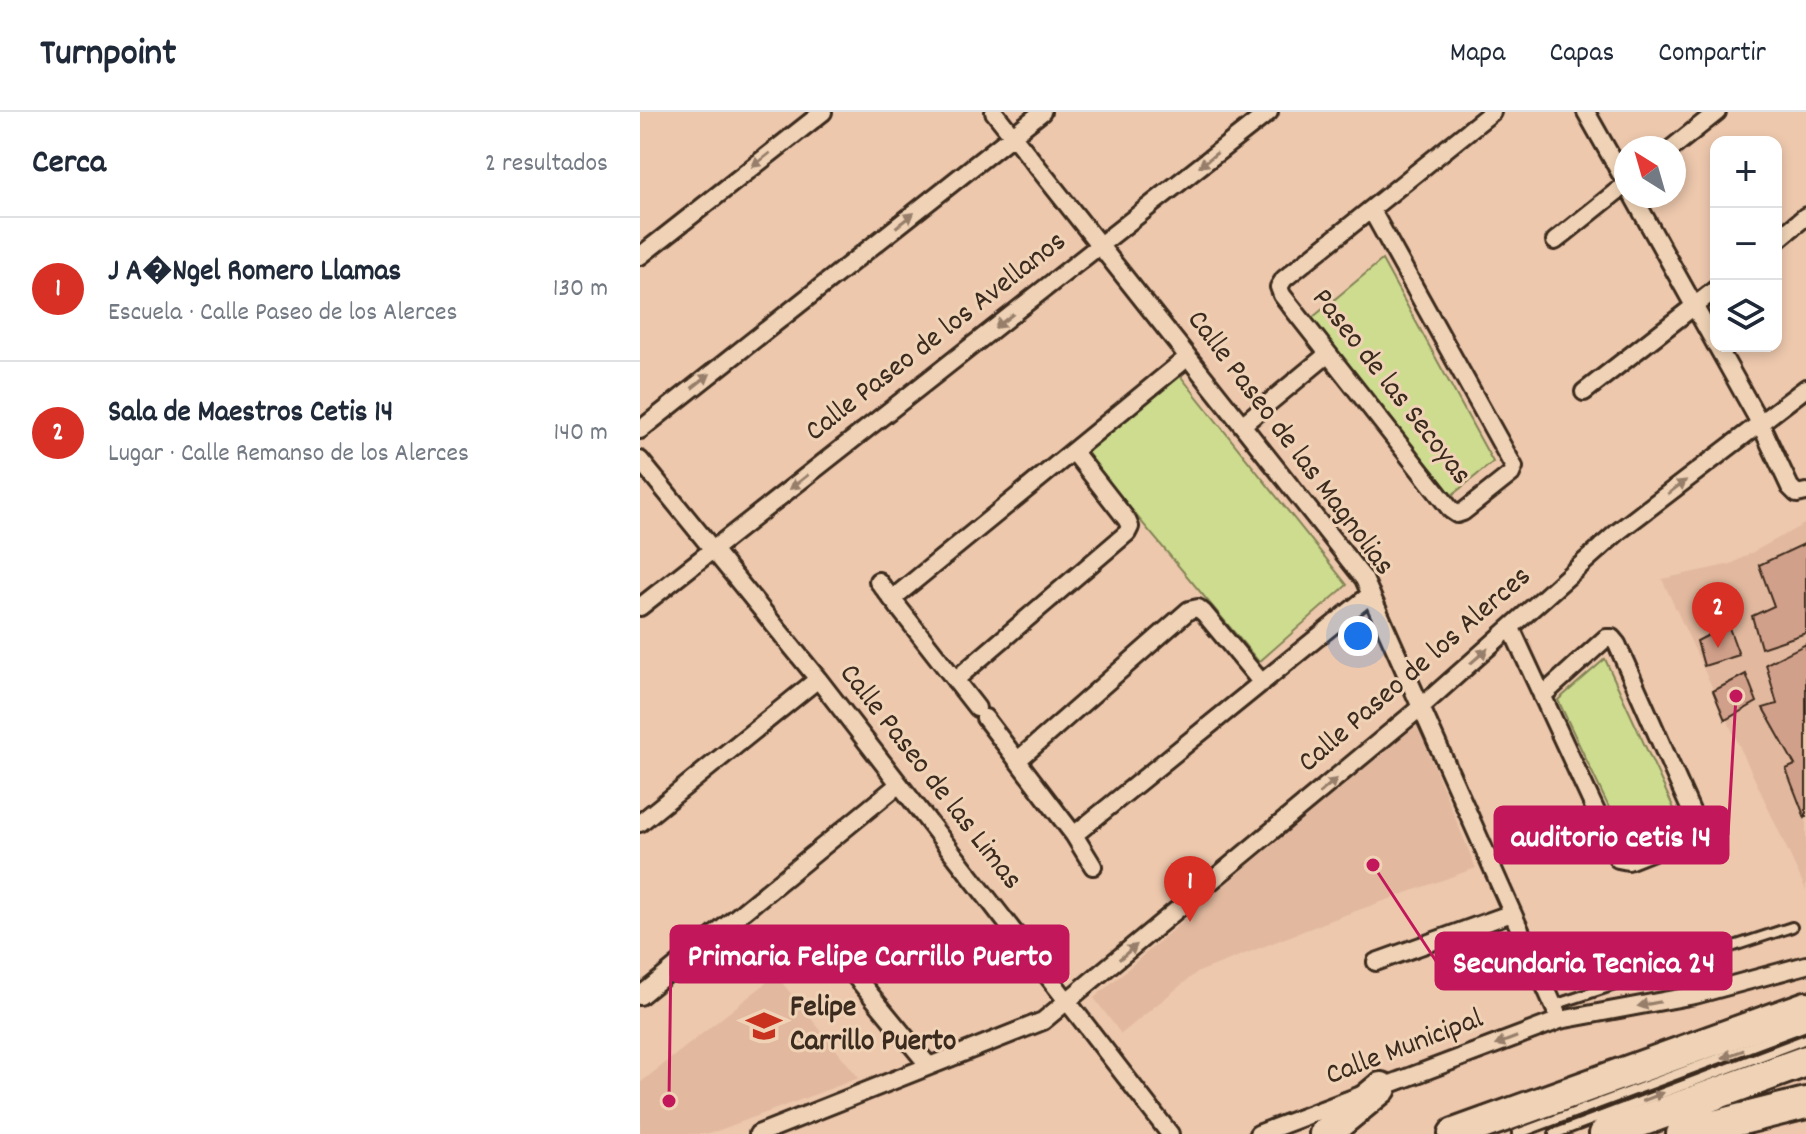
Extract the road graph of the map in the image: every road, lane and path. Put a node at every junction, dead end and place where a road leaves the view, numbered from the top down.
1 (823, 112) edge
2 (994, 112) edge
3 (1042, 112) edge
4 (1269, 112) edge
5 (1492, 112) edge
6 (1586, 112) edge
7 (1717, 112) edge
8 (1013, 136) junction
9 (1686, 137) edge
10 (1614, 162) edge
11 (1614, 194) edge
12 (1640, 208) edge
13 (1372, 211) junction
14 (1806, 216) edge
15 (1782, 236) edge
16 (1555, 241) dead end
17 (1100, 245) junction
18 (640, 256) edge
19 (1710, 294) edge
20 (1695, 307) junction
21 (1710, 335) edge
22 (1719, 352) edge
23 (1328, 354) junction
24 (1188, 357) junction
25 (1806, 388) edge
26 (1584, 392) dead end
27 (1760, 423) junction
28 (1242, 425) junction
29 (640, 430) edge
30 (1074, 452) junction
31 (640, 460) edge
32 (1801, 493) edge
33 (714, 549) junction
34 (878, 581) dead end
35 (1371, 594) junction
36 (892, 599) junction
37 (640, 607) edge
38 (1511, 628) junction
39 (818, 679) junction
40 (955, 680) junction
41 (1262, 683) junction
42 (1542, 696) junction
43 (1421, 707) junction
44 (1018, 760) junction
45 (898, 785) junction
46 (640, 823) edge
47 (1074, 835) junction
48 (1093, 866) dead end
49 (1512, 913) junction
50 (1792, 927) dead end
51 (828, 943) dead end
52 (1376, 962) dead end
53 (1806, 965) edge
54 (640, 996) edge
55 (1068, 1002) junction
56 (1806, 1007) edge
57 (1557, 1013) junction
58 (1806, 1026) edge
59 (1806, 1039) edge
60 (1806, 1061) edge
61 (929, 1066) junction
62 (1381, 1088) junction
63 (1806, 1103) edge
64 (758, 1134) edge
65 (1170, 1134) edge
66 (1258, 1134) edge
67 (1325, 1134) edge
68 (1454, 1134) edge
69 (1517, 1134) edge
70 (1554, 1134) edge
71 (1605, 1134) edge
72 (1682, 1134) edge

1 -> 18 street
2 - 8 street, Calle Paseo de las Magnolias
3 - 8 street
4 -> 17 street, Calle Paseo de los Avellanos
5 - 13 street, Paseo de las Secoyas
6 - 10 street
7 - 9 street
8 - 17 street, Calle Paseo de las Magnolias
29 -> 8 street
11 - 16 street
12 - 20 street
13 - 23 street, Paseo de las Secoyas
13 - 23 street, Paseo de las Secoyas
14 - 15 street
17 - 24 street, Calle Paseo de las Magnolias
17 -> 33 street, Calle Paseo de los Avellanos
19 - 20 street
20 - 21 street
20 - 26 street
22 - 27 street
23 - 28 street
24 - 28 street, Calle Paseo de las Magnolias
24 - 30 street
25 - 27 street, Calle Paseo de los Alerces
27 - 32 street
38 -> 27 street, Calle Paseo de los Alerces
28 - 35 street, Calle Paseo de las Magnolias
30 - 36 street
30 - 40 street
31 - 33 street, Calle Paseo de las Limas
33 - 37 street, Calle Paseo de los Avellanos
33 - 39 street, Calle Paseo de las Limas
34 - 36 street
35 - 41 street
35 - 43 street, Calle Paseo de las Magnolias
36 - 40 street
38 - 42 street
43 -> 38 street, Calle Paseo de los Alerces
39 - 45 street, Calle Paseo de las Limas
39 - 46 street
40 - 44 street
41 - 44 street
41 - 47 street
42 - 42 street
43 - 49 street, Calle Paseo de las Magnolias
55 -> 43 street, Calle Paseo de los Alerces
44 - 47 street
45 - 54 street
45 - 55 street, Calle Paseo de las Limas
47 - 48 street
49 - 52 street
49 - 57 street, Calle Paseo de las Magnolias
50 - 57 lane
51 - 61 street
53 -> 57 street, Calle Municipal
55 - 61 street, Calle Paseo de los Alerces
55 - 65 street, Calle Paseo de las Limas
56 - 68 highway
57 -> 62 street, Calle Municipal
58 -> 69 lane
70 -> 59 lane
60 - 71 highway
61 - 64 street, Calle Paseo de los Alerces
62 - 66 street, Calle Municipal
62 - 67 highway
63 - 72 highway

